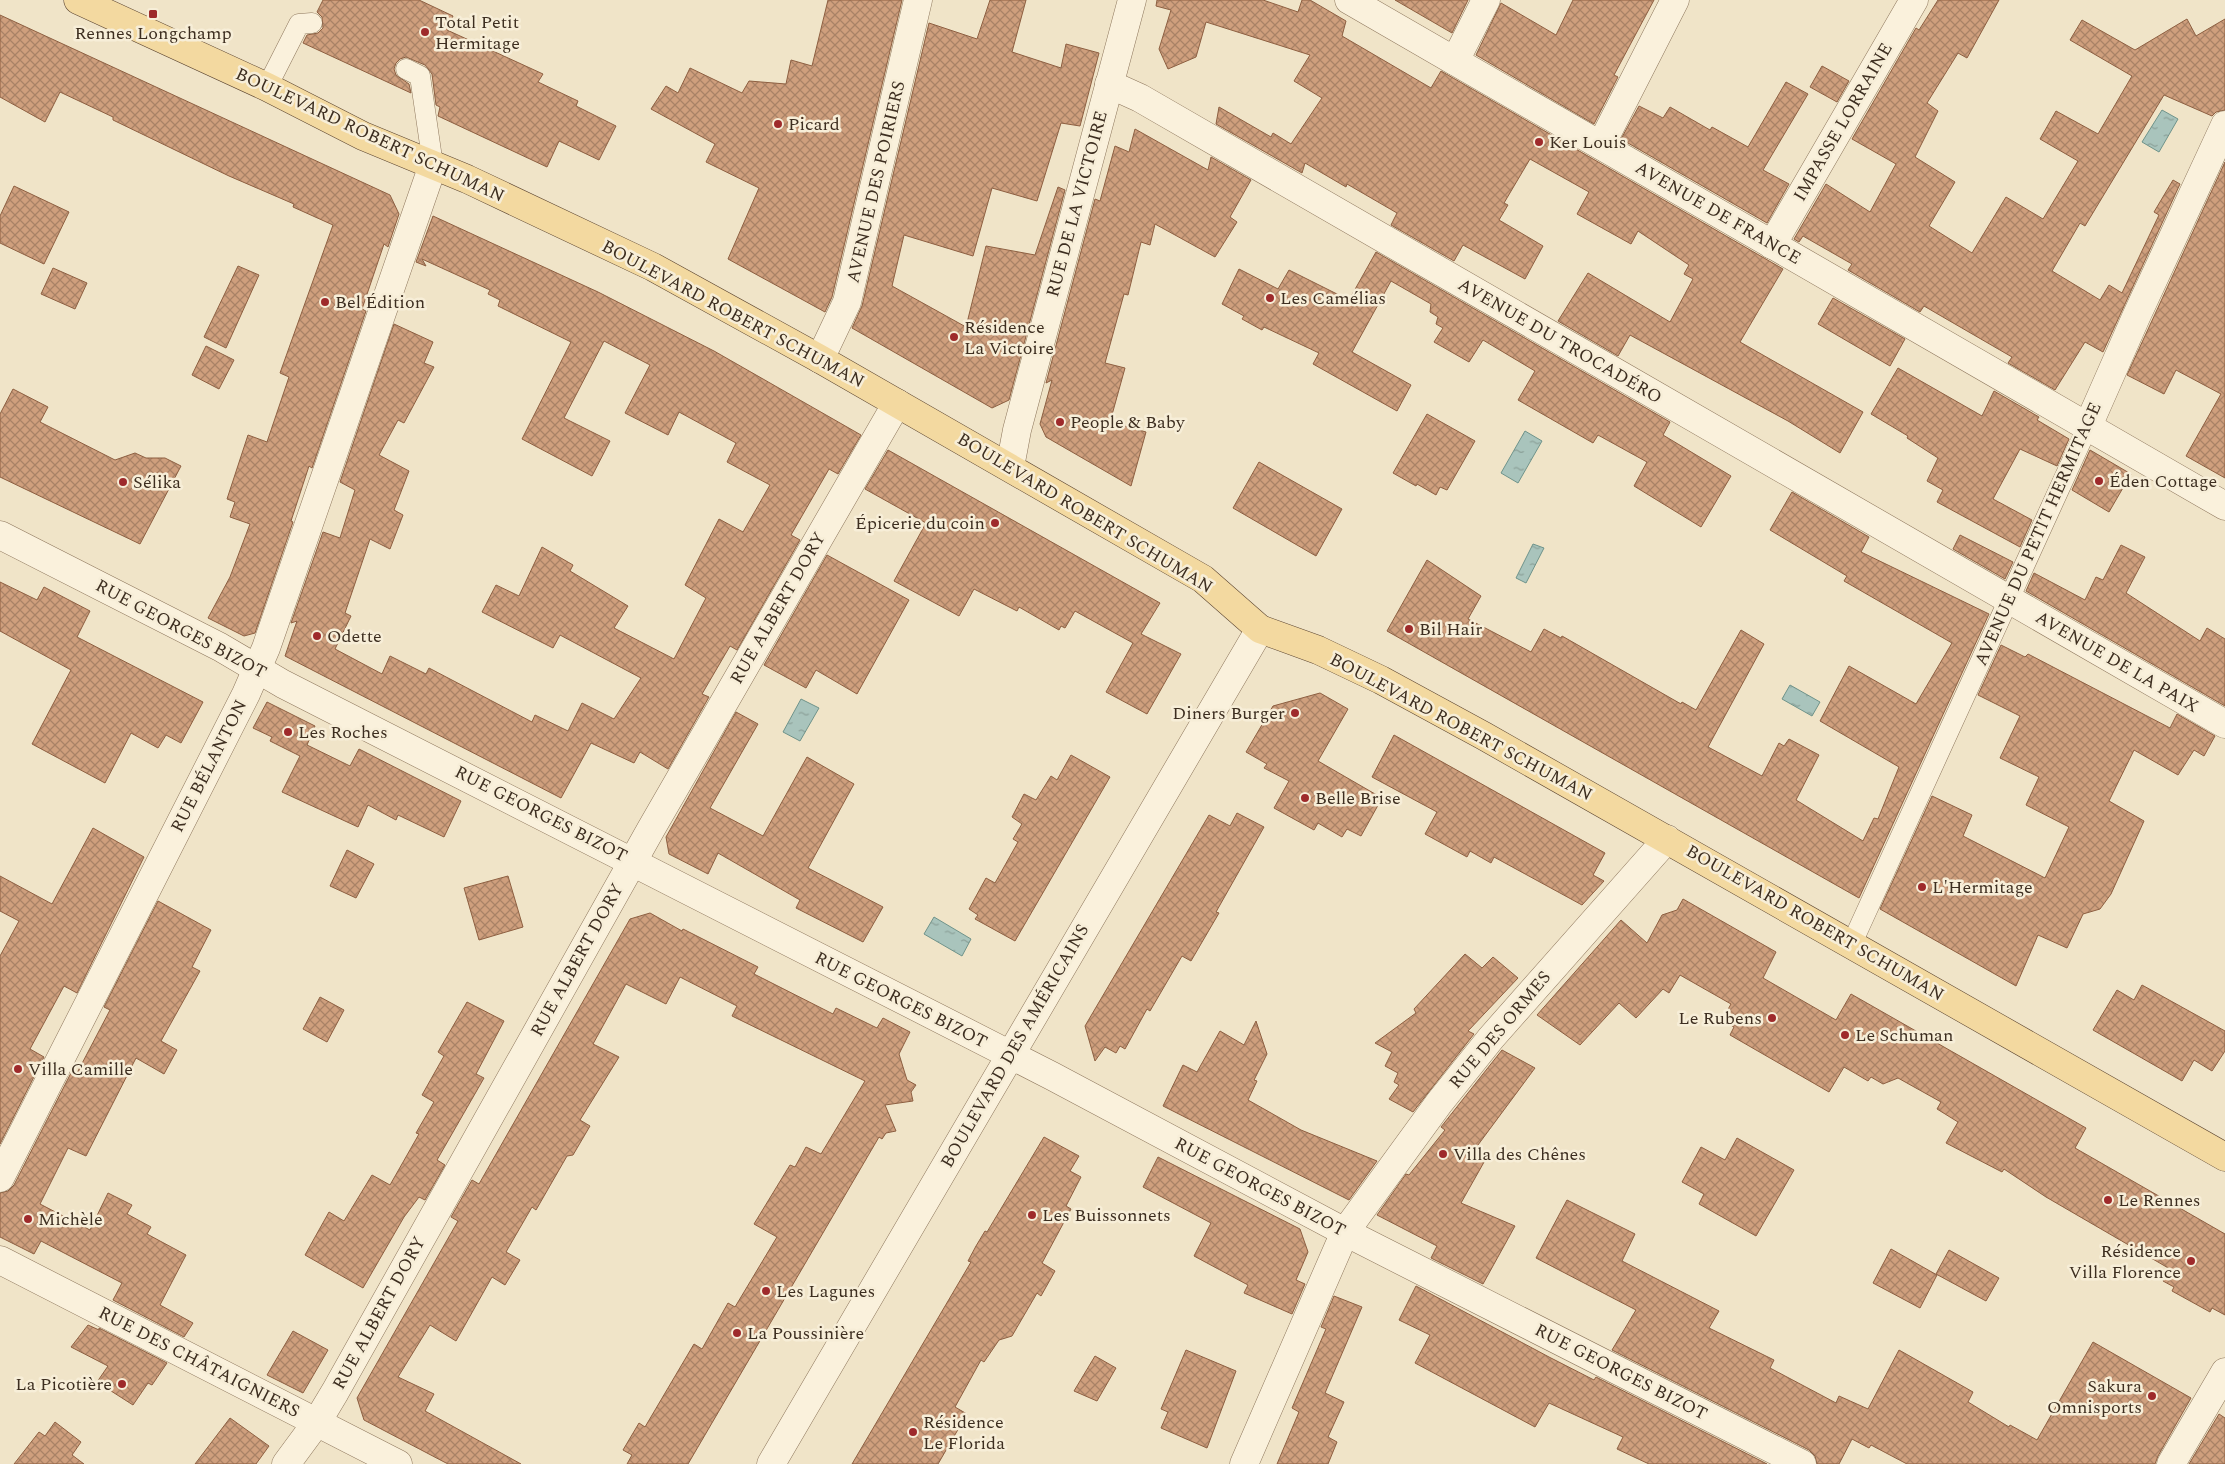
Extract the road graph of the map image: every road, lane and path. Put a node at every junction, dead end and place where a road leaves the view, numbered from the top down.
1 (78, 0) edge
2 (918, 0) edge
3 (1132, 0) edge
4 (1349, 0) edge
5 (1486, 0) edge
6 (1675, 0) edge
7 (1914, 0) edge
8 (312, 23) dead end
9 (1455, 61) junction
10 (406, 69) dead end
11 (1109, 84) junction
12 (267, 87) junction
13 (2225, 125) edge
14 (1601, 146) junction
15 (433, 164) junction
16 (1772, 244) junction
17 (820, 359) junction
18 (897, 403) junction
19 (2088, 426) junction
20 (1010, 467) junction
21 (2225, 506) edge
22 (0, 535) edge
23 (2010, 600) junction
24 (1260, 630) junction
25 (257, 668) junction
26 (2225, 724) edge
27 (1667, 839) junction
28 (633, 862) junction
29 (1852, 944) junction
30 (1009, 1055) junction
31 (2225, 1157) edge
32 (0, 1178) edge
33 (1345, 1232) junction
34 (0, 1260) edge
35 (2225, 1372) edge
36 (317, 1422) junction
37 (286, 1464) edge
38 (398, 1464) edge
39 (771, 1464) edge
40 (1244, 1464) edge
41 (1802, 1464) edge
42 (2171, 1464) edge

1 - 12 main road, BOULEVARD ROBERT SCHUMAN
2 - 17 street, AVENUE DES POIRIERS
3 - 11 street, RUE DE LA VICTOIRE
4 - 9 street, AVENUE DE FRANCE
5 - 9 street
6 - 14 street
7 - 16 street, IMPASSE LORRAINE
8 - 12 lane
9 - 14 street, AVENUE DE FRANCE
10 - 15 lane
11 - 20 street, RUE DE LA VICTOIRE
11 - 23 street, AVENUE DU TROCADÉRO
12 - 15 main road, BOULEVARD ROBERT SCHUMAN
13 - 19 street, AVENUE DU PETIT HERMITAGE
14 - 16 street, AVENUE DE FRANCE
15 - 17 main road, BOULEVARD ROBERT SCHUMAN
15 - 25 street, RUE BÉLANTON
16 - 19 street, AVENUE DE FRANCE
17 - 18 main road, BOULEVARD ROBERT SCHUMAN
18 - 20 main road, BOULEVARD ROBERT SCHUMAN
18 - 28 street, RUE ALBERT DORY
19 - 21 street, AVENUE DE FRANCE
19 - 23 lane, AVENUE DU PETIT HERMITAGE
20 - 24 main road, BOULEVARD ROBERT SCHUMAN
22 - 25 street, RUE GEORGES BIZOT
23 - 26 street, AVENUE DE LA PAIX
23 - 29 lane, AVENUE DU PETIT HERMITAGE
24 - 27 main road, BOULEVARD ROBERT SCHUMAN
24 - 30 street, BOULEVARD DES AMÉRICAINS
25 - 28 street, RUE GEORGES BIZOT
25 - 32 street, RUE BÉLANTON
27 - 29 main road, BOULEVARD ROBERT SCHUMAN
27 - 33 street, RUE DES ORMES
28 - 30 street, RUE GEORGES BIZOT
28 - 36 street, RUE ALBERT DORY
29 - 31 main road, BOULEVARD ROBERT SCHUMAN
30 - 33 street, RUE GEORGES BIZOT
30 - 39 street, BOULEVARD DES AMÉRICAINS
33 - 40 street, RUE DES ORMES
33 - 41 street, RUE GEORGES BIZOT
34 - 36 street, RUE DES CHÂTAIGNIERS
35 - 42 street
36 - 37 street, RUE ALBERT DORY
36 - 38 street, RUE DES CHÂTAIGNIERS

